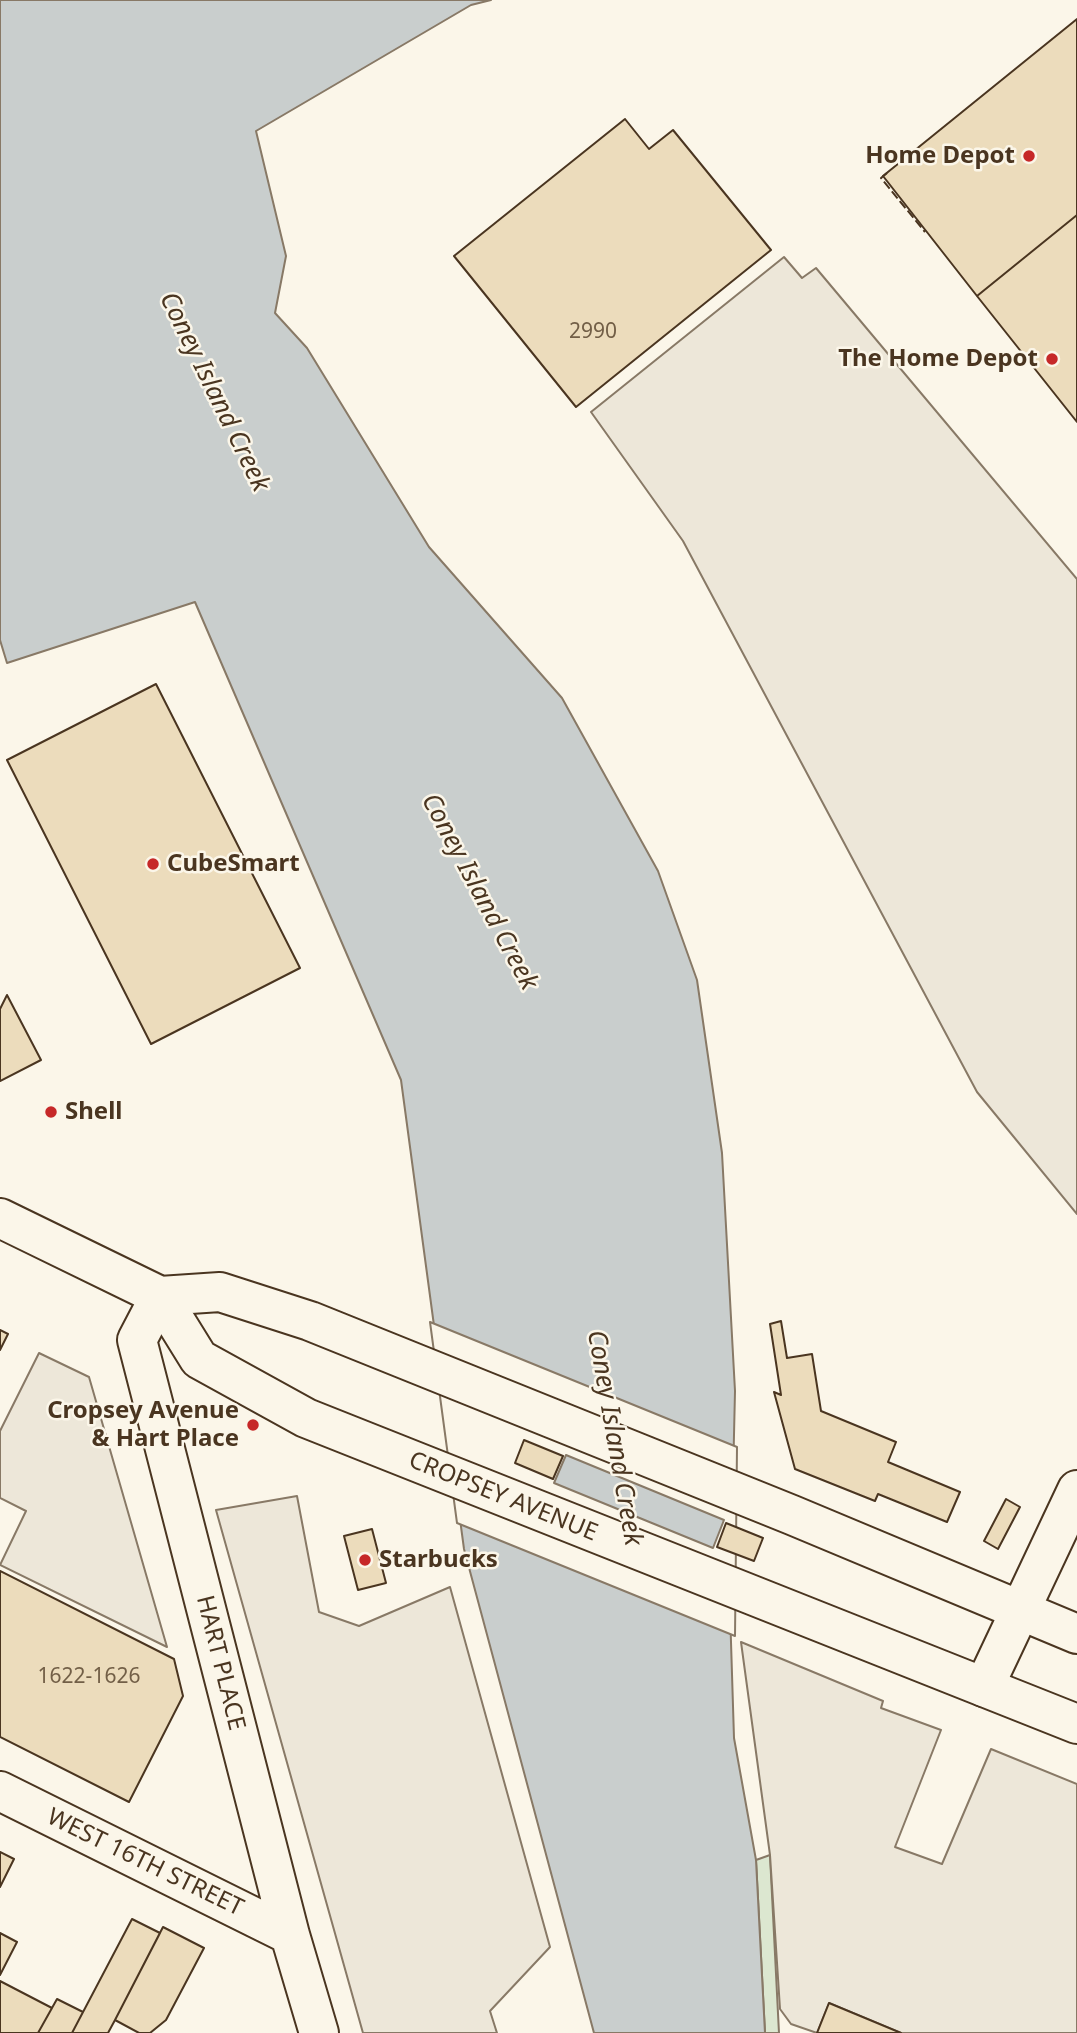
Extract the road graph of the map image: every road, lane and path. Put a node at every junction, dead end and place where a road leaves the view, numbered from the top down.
1 (0, 1218) edge
2 (160, 1296) junction
3 (1077, 1490) edge
4 (1019, 1611) junction
5 (1077, 1634) edge
6 (984, 1687) junction
7 (1077, 1724) edge
8 (0, 1791) edge
9 (290, 1935) junction
10 (319, 2033) edge

1 - 2 main road
2 - 4 main road
2 - 6 main road, CROPSEY AVENUE
2 - 9 main road, HART PLACE
3 - 4 main road
4 - 5 main road
4 - 6 main road
6 - 7 main road, CROPSEY AVENUE
8 - 9 main road, WEST 16TH STREET
9 - 10 main road, HART PLACE

